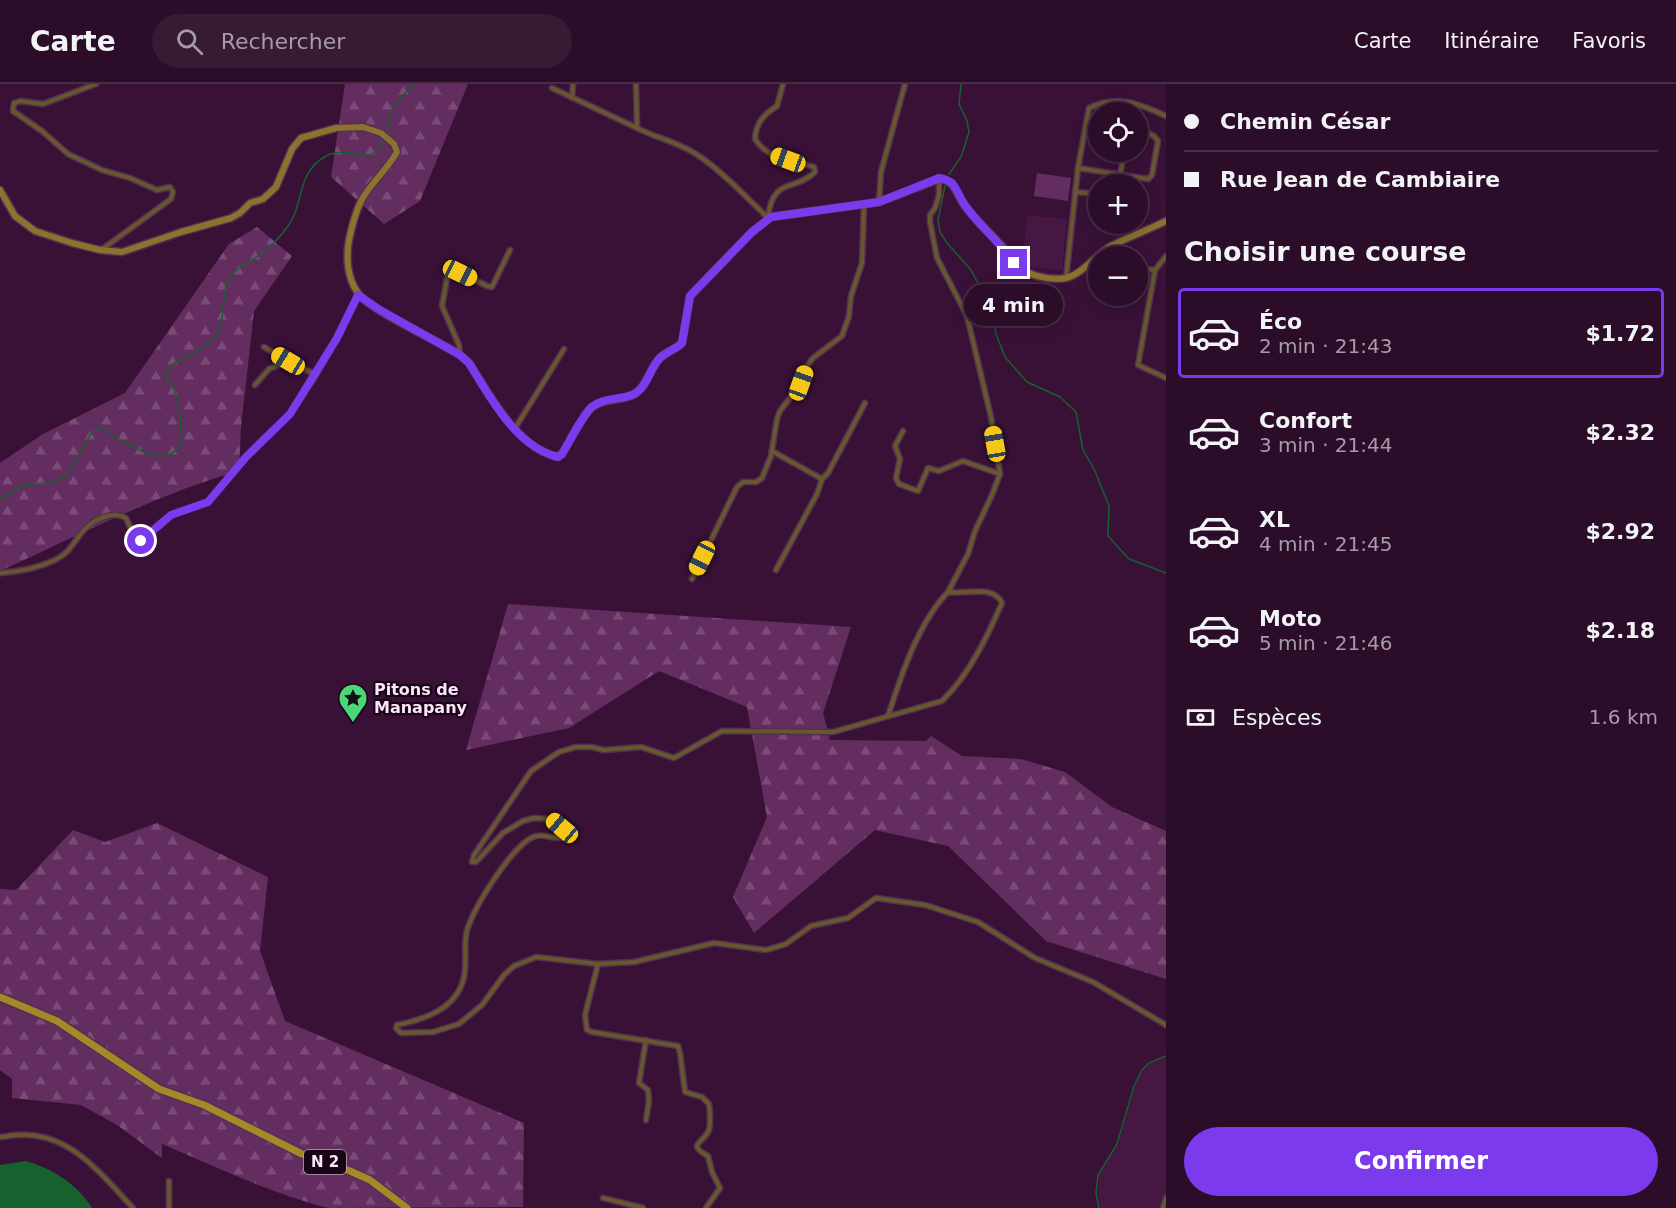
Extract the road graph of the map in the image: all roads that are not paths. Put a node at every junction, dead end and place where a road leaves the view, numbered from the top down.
1 (96, 84) edge
2 (573, 84) edge
3 (636, 84) edge
4 (783, 84) edge
5 (905, 84) edge
6 (552, 88) dead end
7 (572, 98) junction
8 (1166, 116) edge
9 (637, 128) junction
10 (1148, 133) edge
11 (1078, 168) junction
12 (1114, 174) edge
13 (939, 178) junction
14 (1148, 179) edge
15 (0, 190) edge
16 (1075, 192) junction
17 (1088, 193) edge
18 (879, 202) junction
19 (864, 205) junction
20 (770, 217) junction
21 (1166, 222) edge
22 (1112, 246) edge
23 (100, 250) junction
24 (510, 250) dead end
25 (1166, 256) edge
26 (1088, 263) edge
27 (1148, 269) edge
28 (1155, 270) junction
29 (1066, 278) junction
30 (358, 295) junction
31 (264, 347) dead end
32 (564, 349) dead end
33 (460, 355) junction
34 (288, 361) junction
35 (316, 375) junction
36 (1166, 378) edge
37 (255, 385) dead end
38 (865, 403) dead end
39 (514, 430) junction
40 (903, 431) dead end
41 (772, 451) junction
42 (1000, 474) junction
43 (822, 479) junction
44 (776, 570) dead end
45 (0, 573) edge
46 (692, 579) dead end
47 (948, 592) junction
48 (888, 716) junction
49 (598, 964) junction
50 (0, 997) edge
51 (1166, 1025) edge
52 (646, 1040) junction
53 (646, 1120) dead end
54 (0, 1137) edge
55 (169, 1182) dead end
56 (603, 1198) dead end
57 (1166, 1198) edge
58 (1162, 1207) edge
59 (133, 1208) edge
60 (169, 1208) edge
61 (407, 1208) edge
62 (643, 1208) edge
63 (705, 1208) edge

1 - 23 street
2 - 7 street
3 - 9 street
4 - 20 street
5 - 18 street
6 - 7 street
7 - 9 street
8 - 11 street
9 - 20 street
10 - 14 street
11 - 12 street
11 - 16 street
13 - 18 main road
13 - 29 main road
13 - 42 street
15 - 23 main road
16 - 17 street
16 - 29 street
18 - 19 main road
19 - 20 main road
19 - 41 street
20 - 39 main road
21 - 22 main road
23 - 30 main road
24 - 33 street
25 - 28 street
26 - 29 main road
27 - 28 street
28 - 36 street
30 - 33 main road
30 - 35 street
31 - 34 street
32 - 39 street
33 - 39 main road
34 - 35 street
34 - 37 street
35 - 45 street
38 - 43 street
40 - 42 street
41 - 43 street
41 - 46 street
42 - 47 street
43 - 44 street
47 - 48 street
47 - 48 street
48 - 49 street
49 - 51 street
49 - 52 street
50 - 61 main road, N 2
52 - 53 street
52 - 63 street
54 - 59 street
55 - 60 street
56 - 62 street
57 - 58 street

